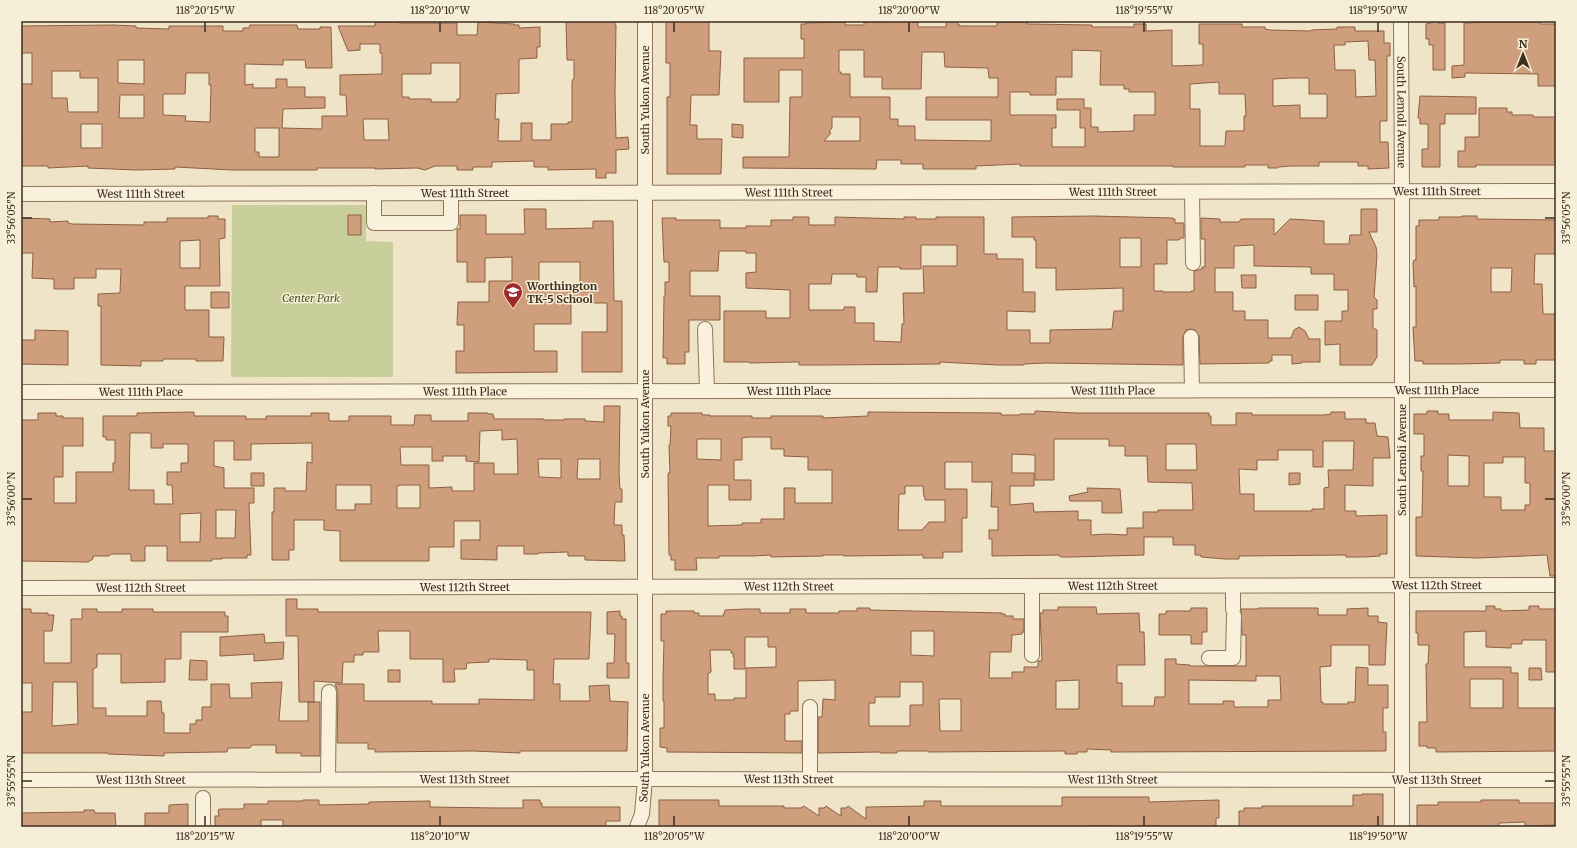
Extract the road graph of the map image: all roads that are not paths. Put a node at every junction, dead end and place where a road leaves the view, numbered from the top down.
1 (645, 21) edge
2 (1401, 21) edge
3 (1556, 191) edge
4 (1192, 192) junction
5 (1402, 192) junction
6 (374, 193) junction
7 (451, 193) junction
8 (644, 193) junction
9 (21, 194) edge
10 (1193, 263) dead end
11 (706, 329) dead end
12 (1192, 337) dead end
13 (1192, 390) junction
14 (1401, 390) junction
15 (1556, 390) edge
16 (645, 391) junction
17 (707, 391) junction
18 (21, 392) edge
19 (1556, 585) edge
20 (1032, 586) junction
21 (1233, 586) junction
22 (1402, 586) junction
23 (646, 587) junction
24 (21, 588) edge
25 (1032, 655) dead end
26 (1208, 658) dead end
27 (329, 692) dead end
28 (810, 707) dead end
29 (328, 779) junction
30 (645, 779) junction
31 (810, 779) junction
32 (21, 780) edge
33 (1556, 780) edge
34 (1403, 781) junction
35 (203, 798) dead end
36 (203, 827) edge
37 (637, 827) edge
38 (1402, 827) edge

1 - 8 street, South Yukon Avenue
2 - 5 street, South Lemoli Avenue
3 - 5 street, West 111th Street
4 - 5 street, West 111th Street
4 - 8 street, West 111th Street
4 - 10 street
5 - 14 street, South Lemoli Avenue
6 - 7 street, West 111th Street
6 - 7 street
6 - 9 street, West 111th Street
7 - 8 street, West 111th Street
8 - 16 street, South Yukon Avenue
11 - 17 street
12 - 13 street
13 - 14 street, West 111th Place
13 - 17 street, West 111th Place
14 - 15 street, West 111th Place
14 - 22 street, South Lemoli Avenue
16 - 17 street, West 111th Place
16 - 18 street, West 111th Place
16 - 23 street, South Yukon Avenue
19 - 22 street, West 112th Street
20 - 21 street, West 112th Street
20 - 23 street, West 112th Street
20 - 25 street
21 - 22 street, West 112th Street
21 - 26 street
22 - 34 street, South Lemoli Avenue
23 - 24 street, West 112th Street
23 - 30 street, South Yukon Avenue
27 - 29 street
28 - 31 street
29 - 30 street, West 113th Street
29 - 32 street, West 113th Street
30 - 31 street, West 113th Street
30 - 37 street, South Yukon Avenue
31 - 34 street, West 113th Street
33 - 34 street, West 113th Street
34 - 38 street, South Lemoli Avenue
35 - 36 street

